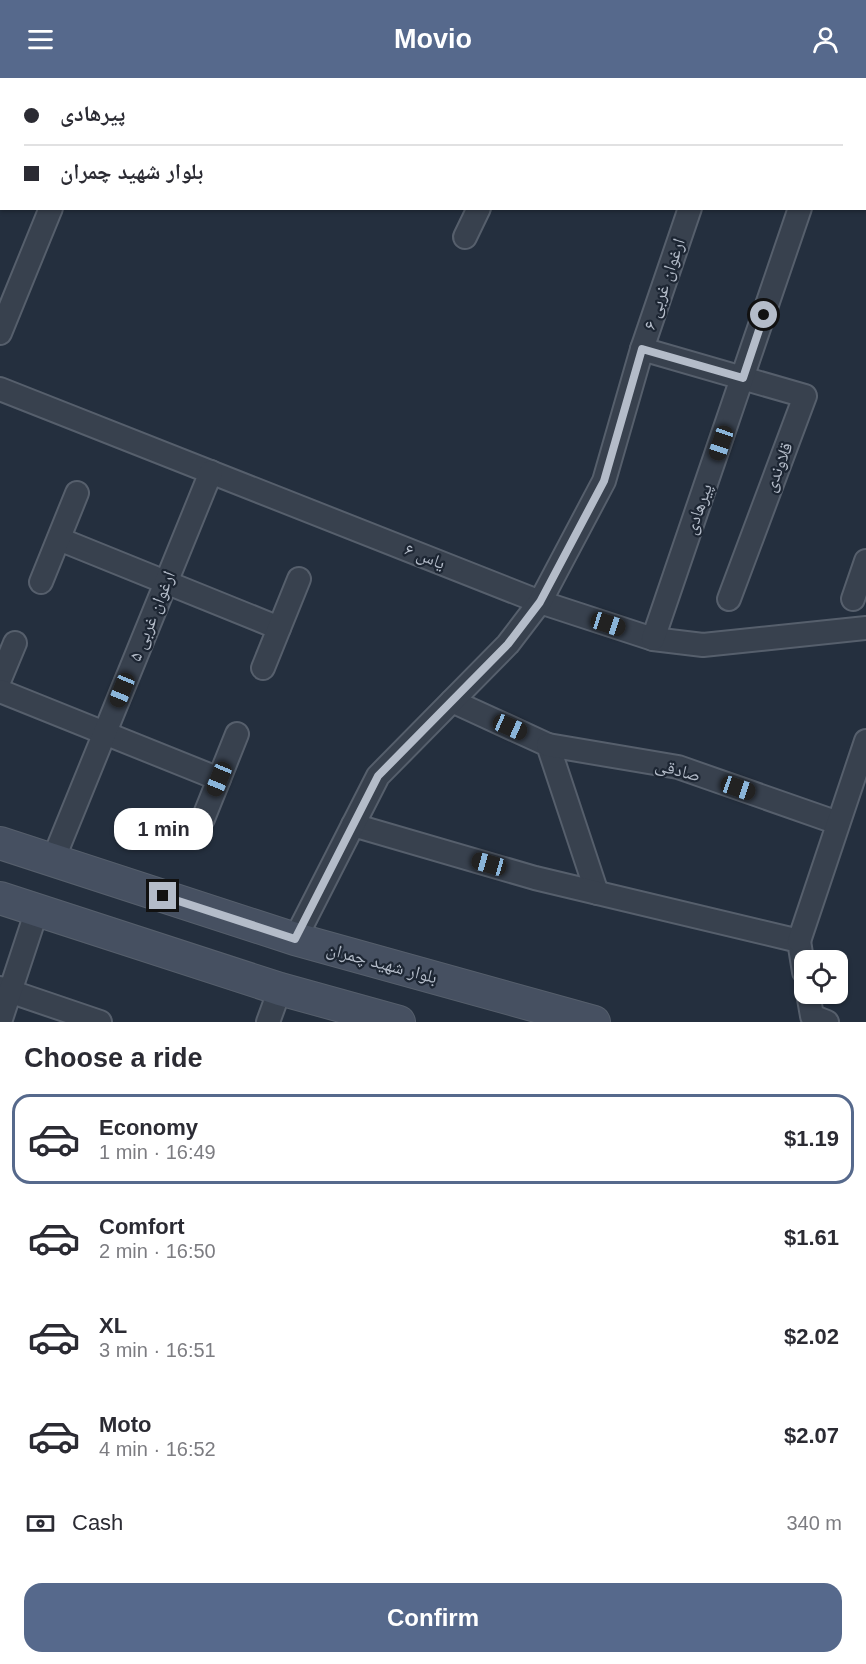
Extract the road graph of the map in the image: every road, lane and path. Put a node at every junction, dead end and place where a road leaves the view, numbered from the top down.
1 (50, 210) edge
2 (477, 210) edge
3 (689, 210) edge
4 (796, 210) edge
5 (465, 237) dead end
6 (0, 333) edge
7 (642, 349) junction
8 (743, 378) junction
9 (0, 389) edge
10 (211, 472) junction
11 (77, 493) dead end
12 (59, 539) junction
13 (866, 561) edge
14 (299, 579) dead end
15 (41, 582) dead end
16 (166, 582) junction
17 (729, 599) dead end
18 (853, 599) dead end
19 (540, 602) junction
20 (279, 628) junction
21 (866, 628) edge
22 (653, 639) junction
23 (15, 643) dead end
24 (263, 668) dead end
25 (0, 680) edge
26 (0, 692) edge
27 (452, 701) junction
28 (105, 733) junction
29 (237, 734) dead end
30 (866, 741) edge
31 (548, 745) junction
32 (219, 779) junction
33 (203, 819) dead end
34 (838, 823) junction
35 (353, 825) junction
36 (0, 843) edge
37 (53, 860) junction
38 (597, 892) junction
39 (0, 898) edge
40 (37, 910) junction
41 (295, 939) junction
42 (799, 941) junction
43 (800, 950) edge
44 (280, 989) junction
45 (5, 990) edge
46 (810, 1004) edge
47 (0, 1022) edge
48 (100, 1022) edge
49 (268, 1022) edge
50 (399, 1022) edge
51 (594, 1022) edge
52 (827, 1022) edge

1 - 6 street
2 - 5 street
3 - 7 street, ارغوان غربی ۶
4 - 8 street, پیرهادی
7 - 8 street
7 - 19 street, ارغوان غربی ۶
8 - 17 street, قلاوندی
8 - 22 street, پیرهادی
9 - 10 street, یاس ۶
10 - 16 street, ارغوان غربی ۵
10 - 19 street, یاس ۶
11 - 12 street
12 - 15 street
12 - 16 street
13 - 18 street
14 - 20 street
16 - 20 street
16 - 28 street, ارغوان غربی ۵
19 - 22 street, یاس ۶
19 - 27 street, ارغوان غربی ۶
20 - 24 street
21 - 22 street, یاس ۶
23 - 25 street
26 - 28 street
27 - 31 street, صادقی
27 - 35 street, ارغوان غربی ۶
28 - 32 street
28 - 37 street, ارغوان غربی ۵
29 - 32 street
30 - 34 street
31 - 34 street, صادقی
31 - 38 street
32 - 33 street
34 - 42 street
35 - 38 street
35 - 41 street, ارغوان غربی ۶
36 - 37 main road, بلوار شهید چمران
37 - 41 main road, بلوار شهید چمران
38 - 42 street
39 - 40 main road
40 - 44 main road
40 - 45 street
41 - 51 main road, بلوار شهید چمران
42 - 43 street
44 - 49 street
44 - 50 main road
45 - 47 street
45 - 48 street
46 - 52 street

